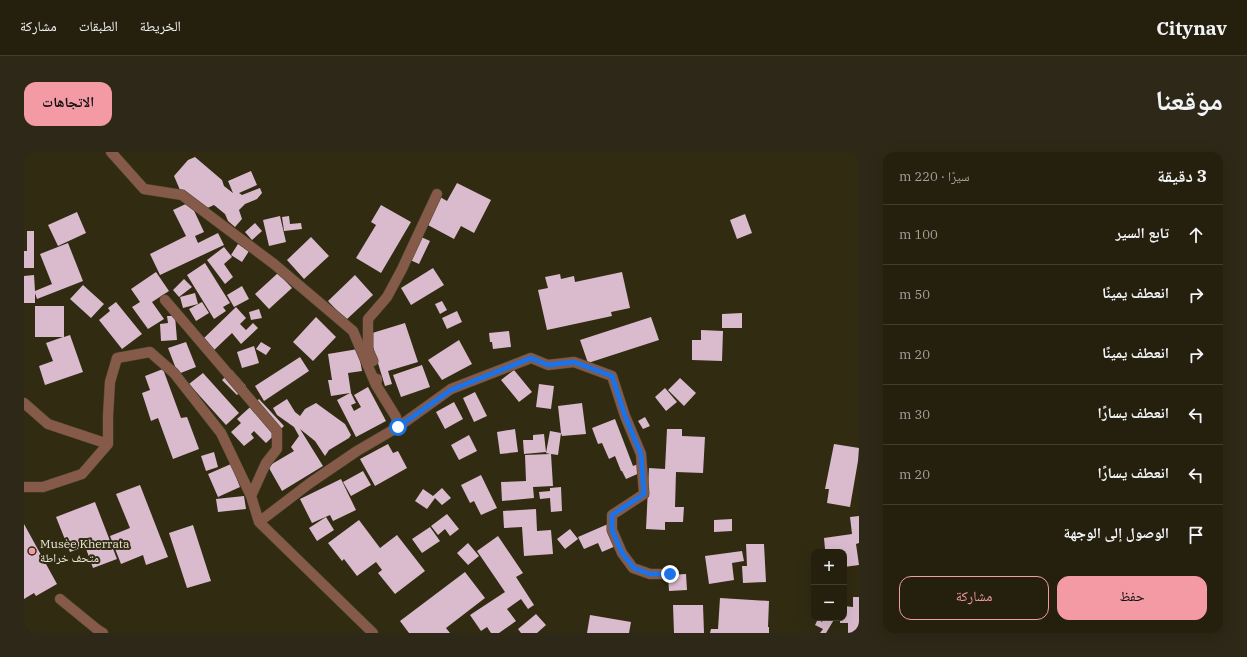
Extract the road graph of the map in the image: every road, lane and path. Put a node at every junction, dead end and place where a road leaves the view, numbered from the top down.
1 (110, 152) edge
2 (437, 194) dead end
3 (165, 300) dead end
4 (376, 385) junction
5 (24, 403) edge
6 (398, 427) junction
7 (108, 444) junction
8 (24, 487) edge
9 (251, 496) junction
10 (259, 522) junction
11 (670, 574) dead end
12 (60, 599) dead end
13 (103, 633) edge
14 (373, 633) edge

1 - 4 street
2 - 4 street
3 - 9 street
4 - 6 street
5 - 7 street
6 - 10 street
6 - 11 street
7 - 8 street
7 - 9 street
9 - 10 street
10 - 14 street
12 - 13 street

